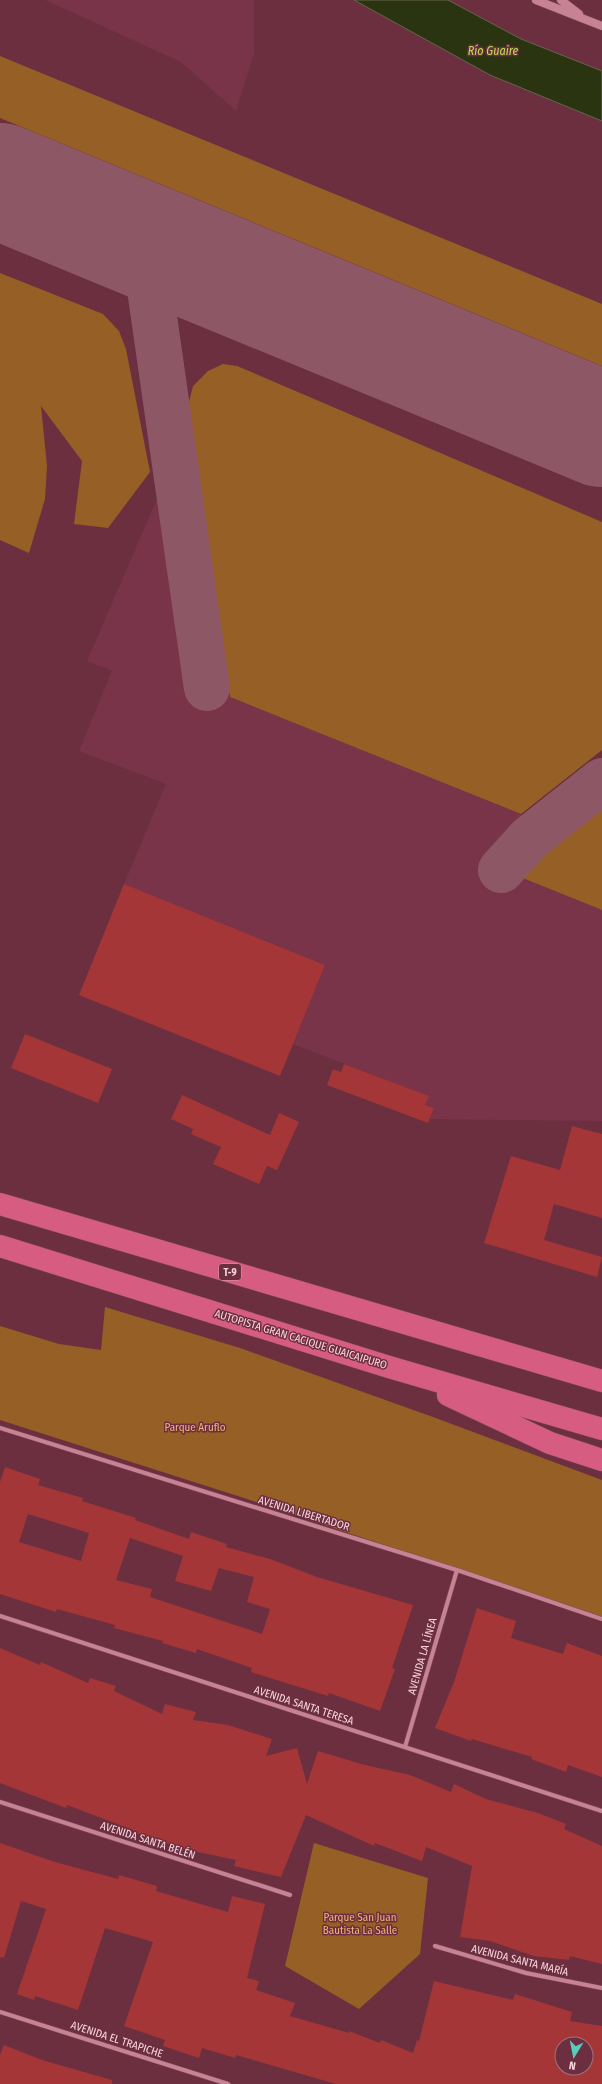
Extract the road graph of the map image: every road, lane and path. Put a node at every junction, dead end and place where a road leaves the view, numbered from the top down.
1 (536, 0) edge
2 (561, 0) edge
3 (586, 19) junction
4 (602, 26) edge
5 (0, 1204) edge
6 (0, 1246) edge
7 (514, 1354) junction
8 (389, 1367) junction
9 (602, 1367) edge
10 (602, 1380) edge
11 (0, 1428) edge
12 (602, 1429) edge
13 (602, 1460) edge
14 (457, 1570) junction
15 (0, 1616) edge
16 (602, 1619) edge
17 (405, 1747) junction
18 (0, 1802) edge
19 (602, 1811) edge
20 (290, 1895) dead end
21 (435, 1946) dead end
22 (602, 1988) edge
23 (0, 2012) edge
24 (228, 2084) edge

1 - 3 street
2 - 3 street
3 - 4 street
5 - 7 highway, T-9
6 - 8 highway, AUTOPISTA GRAN CACIQUE GUAICAIPURO
7 - 9 highway
7 - 10 highway, T-9
8 - 12 highway, AUTOPISTA GRAN CACIQUE GUAICAIPURO
8 - 13 highway
11 - 14 street, AVENIDA LIBERTADOR
14 - 16 street, AVENIDA LIBERTADOR
14 - 17 street, AVENIDA LA LÍNEA
15 - 17 street, AVENIDA SANTA TERESA
17 - 19 street, AVENIDA SANTA TERESA
18 - 20 street, AVENIDA SANTA BELÉN
21 - 22 street, AVENIDA SANTA MARÍA
23 - 24 street, AVENIDA EL TRAPICHE

